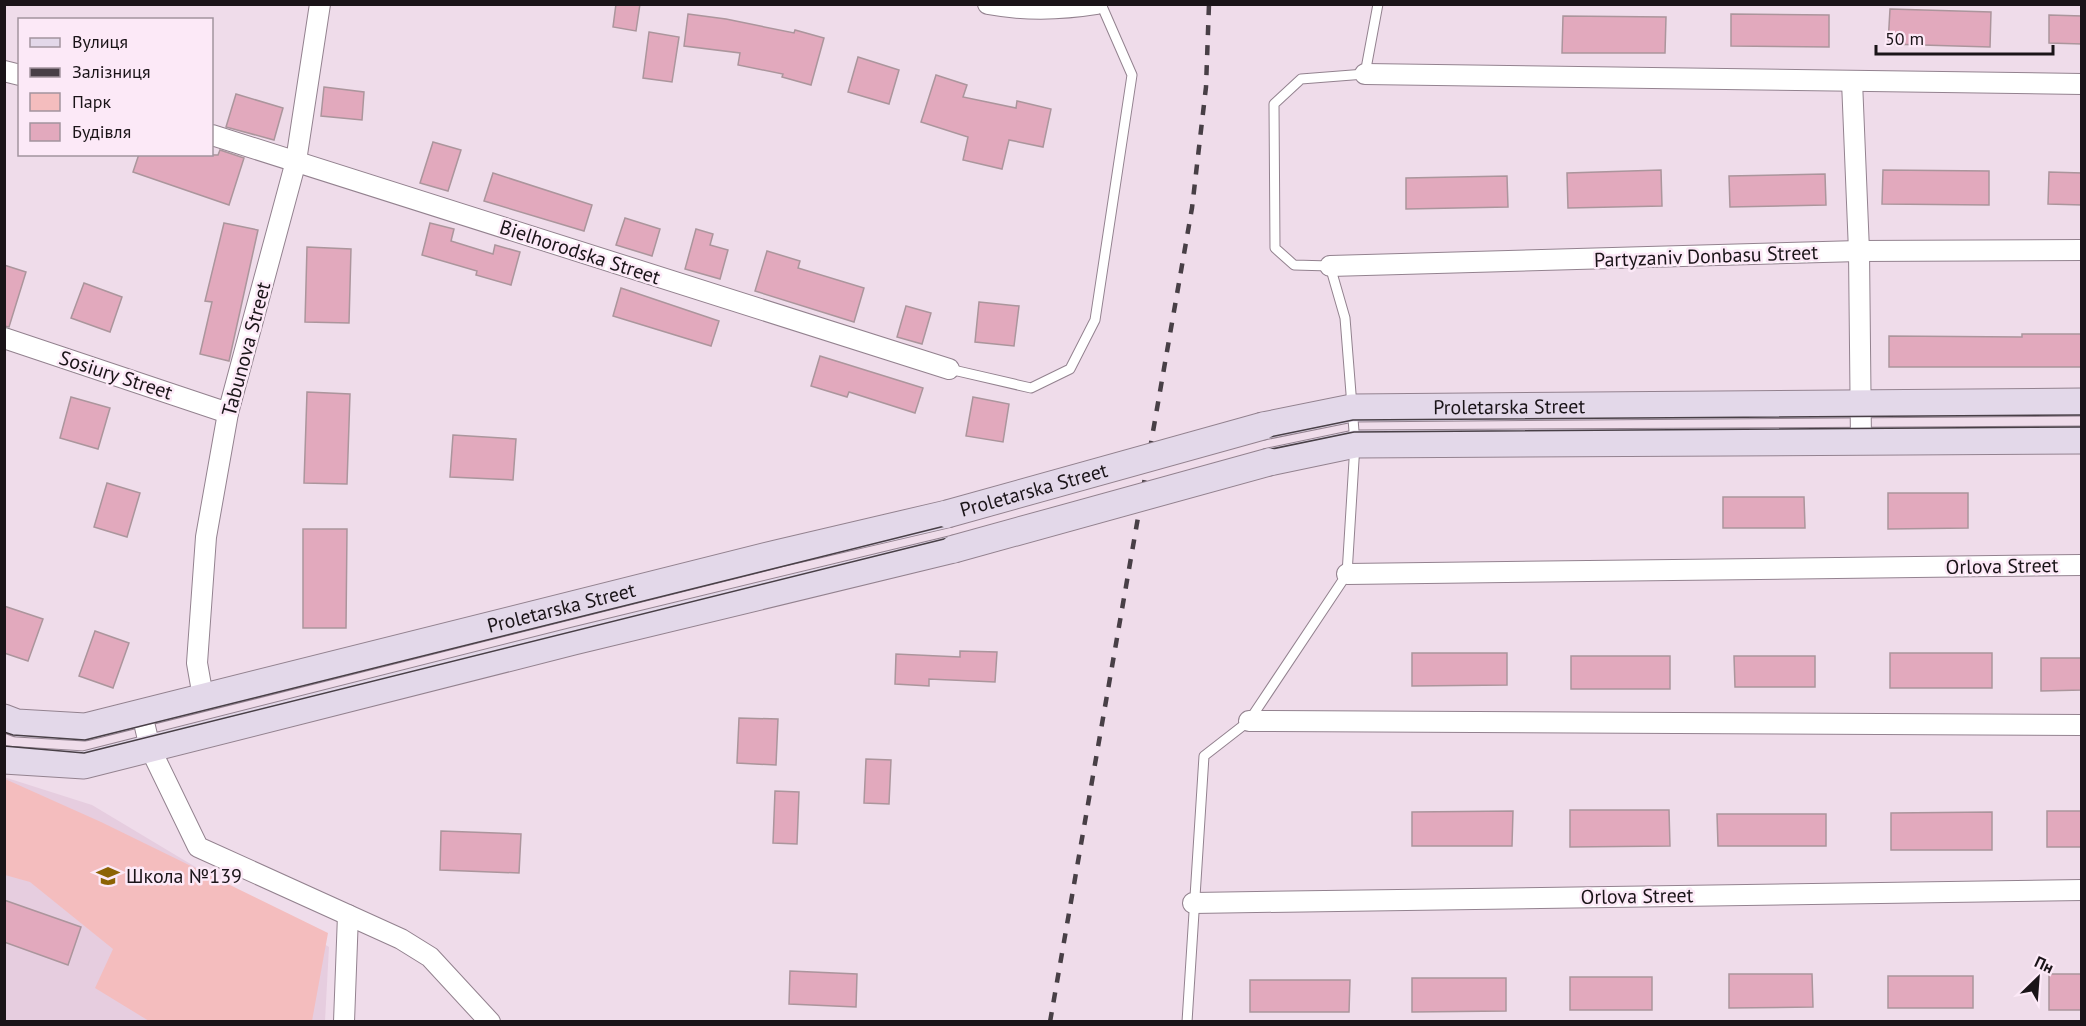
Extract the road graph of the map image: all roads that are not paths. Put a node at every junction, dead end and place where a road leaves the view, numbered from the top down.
1 (320, 4) edge
2 (988, 4) edge
3 (1099, 4) edge
4 (1378, 4) edge
5 (1365, 74) junction
6 (1852, 81) junction
7 (2082, 84) edge
8 (213, 135) edge
9 (296, 162) junction
10 (2082, 250) edge
11 (1859, 251) junction
12 (1330, 266) junction
13 (4, 338) edge
14 (949, 369) joint
15 (2082, 402) edge
16 (1859, 403) junction
17 (1352, 408) junction
18 (228, 413) junction
19 (2082, 440) edge
20 (1861, 441) junction
21 (1355, 444) junction
22 (2082, 565) edge
23 (1347, 574) junction
24 (203, 697) junction
25 (142, 714) junction
26 (4, 718) edge
27 (1249, 721) junction
28 (2082, 725) edge
29 (150, 748) junction
30 (4, 760) edge
31 (2082, 890) edge
32 (1193, 903) junction
33 (348, 915) junction
34 (344, 1022) edge
35 (490, 1022) edge
36 (1187, 1022) edge

1 - 9 street, Tabunova Street
2 - 3 street
3 - 14 lane
4 - 5 lane
5 - 6 street
5 - 12 lane
6 - 7 street
6 - 11 street
8 - 9 street, Bielhorodska Street
9 - 14 street, Bielhorodska Street
9 - 18 street, Tabunova Street
10 - 11 street, Partyzaniv Donbasu Street
11 - 12 street, Partyzaniv Donbasu Street
11 - 16 street
12 - 17 lane
13 - 18 street, Sosiury Street
15 - 16 main road, Proletarska Street
16 - 17 main road, Proletarska Street
16 - 20 street
17 - 21 lane
17 - 24 main road, Proletarska Street, bridge
18 - 24 street, Tabunova Street
19 - 20 main road, Proletarska Street
20 - 21 main road, Proletarska Street
21 - 23 lane
21 - 29 main road, Proletarska Street, bridge
22 - 23 street, Orlova Street
23 - 27 lane
24 - 25 main road, Proletarska Street
25 - 26 main road, Proletarska Street
25 - 29 street
27 - 28 street
27 - 32 lane
29 - 30 main road, Proletarska Street
29 - 33 street
31 - 32 street, Orlova Street
32 - 36 lane
33 - 34 street
33 - 35 street

